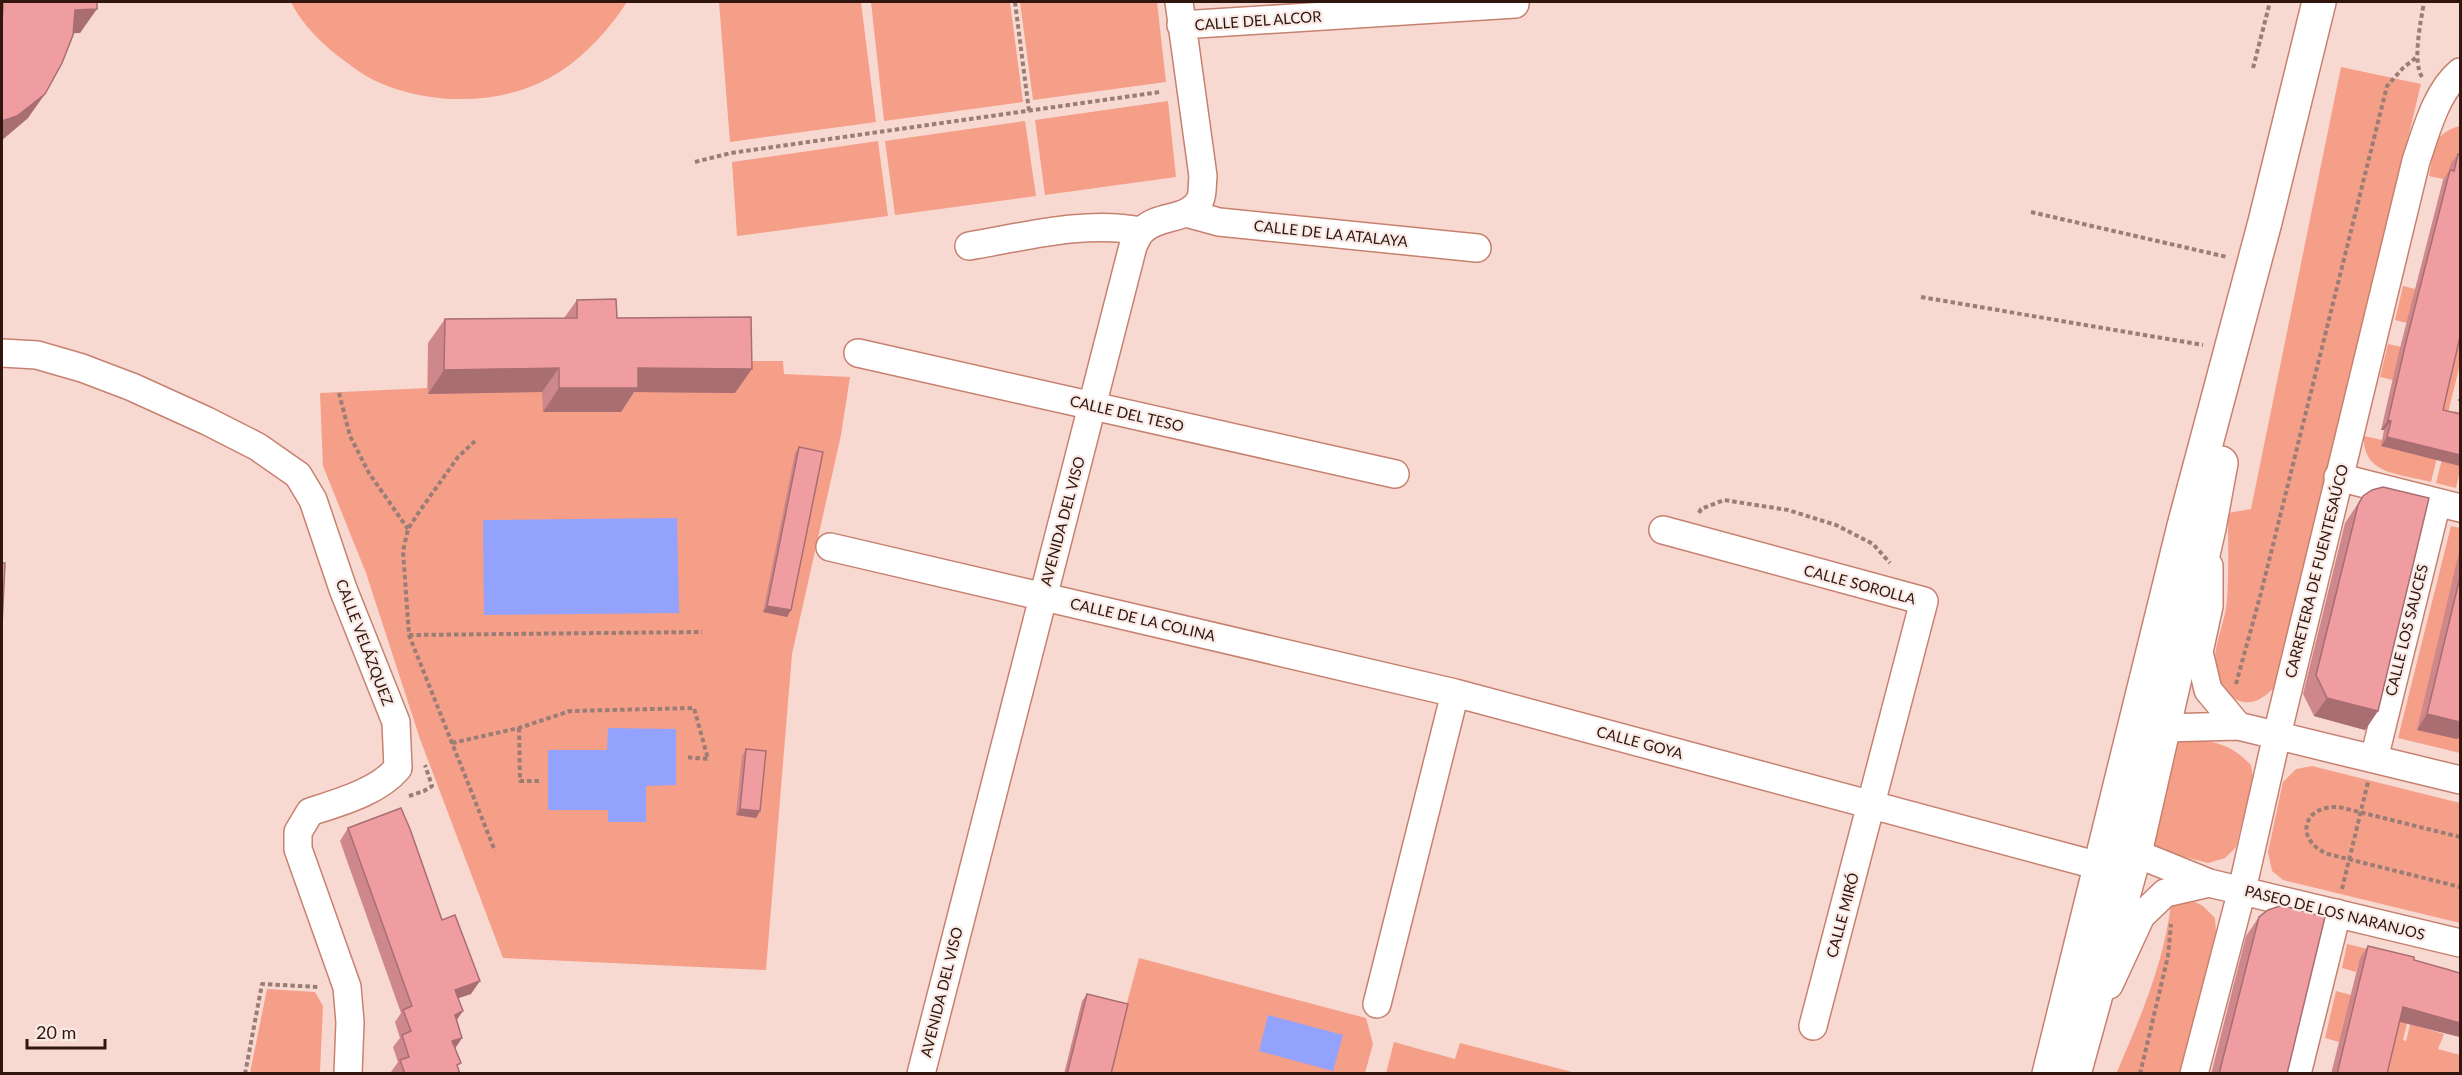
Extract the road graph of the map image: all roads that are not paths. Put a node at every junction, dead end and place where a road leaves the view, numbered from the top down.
1 (2319, 2) edge
2 (1515, 4) dead end
3 (1180, 13) edge
4 (2455, 80) edge
5 (1186, 213) junction
6 (2265, 222) junction
7 (1141, 231) junction
8 (969, 246) dead end
9 (1478, 248) dead end
10 (858, 352) dead end
11 (2, 353) edge
12 (1092, 406) junction
13 (1395, 474) dead end
14 (2338, 477) junction
15 (2449, 505) edge
16 (2209, 528) junction
17 (1664, 530) dead end
18 (830, 547) dead end
19 (1042, 596) junction
20 (1455, 693) junction
21 (2233, 720) junction
22 (2148, 733) junction
23 (2277, 735) junction
24 (2372, 768) junction
25 (2460, 780) edge
26 (1871, 803) junction
27 (2135, 853) junction
28 (2101, 861) junction
29 (2209, 883) junction
30 (2242, 890) junction
31 (2337, 913) junction
32 (2460, 943) edge
33 (2110, 946) junction
34 (1377, 1004) dead end
35 (1813, 1026) dead end
36 (2087, 1032) junction
37 (348, 1074) edge
38 (921, 1074) edge
39 (2049, 1074) edge
40 (2074, 1074) edge
41 (2194, 1074) edge
42 (2297, 1074) edge

1 - 6 main road
2 - 3 street, CALLE DEL ALCOR
3 - 5 street
4 - 14 street, CARRETERA DE FUENTESAÚCO
5 - 7 street
5 - 9 street, CALLE DE LA ATALAYA
6 - 16 main road
6 - 22 main road
7 - 8 street
7 - 12 street, AVENIDA DEL VISO
10 - 12 street, CALLE DEL TESO
11 - 37 street, CALLE VELÁZQUEZ
12 - 13 street, CALLE DEL TESO
12 - 19 street, AVENIDA DEL VISO
14 - 15 street
14 - 23 street, CARRETERA DE FUENTESAÚCO
15 - 24 street, CALLE LOS SAUCES
16 - 21 street
16 - 22 main road
17 - 26 street, CALLE SOROLLA
18 - 19 street, CALLE DE LA COLINA
19 - 20 street, CALLE DE LA COLINA
19 - 38 street, AVENIDA DEL VISO
20 - 26 street, CALLE GOYA
20 - 34 street
21 - 22 street
21 - 23 street
22 - 27 main road
22 - 28 main road
23 - 24 street
23 - 30 street, CARRETERA DE FUENTESAÚCO
24 - 25 street
26 - 28 street, CALLE GOYA
26 - 35 street, CALLE MIRÓ
27 - 28 street, CALLE GOYA
27 - 29 street, PASEO DE LOS NARANJOS
27 - 33 main road
28 - 33 main road
28 - 39 main road
29 - 30 street, PASEO DE LOS NARANJOS
29 - 36 street, PASEO DE LOS NARANJOS
30 - 31 street, PASEO DE LOS NARANJOS
30 - 41 street, CARRETERA DE FUENTESAÚCO
31 - 32 street, PASEO DE LOS NARANJOS
31 - 42 street
33 - 36 main road
36 - 40 main road

